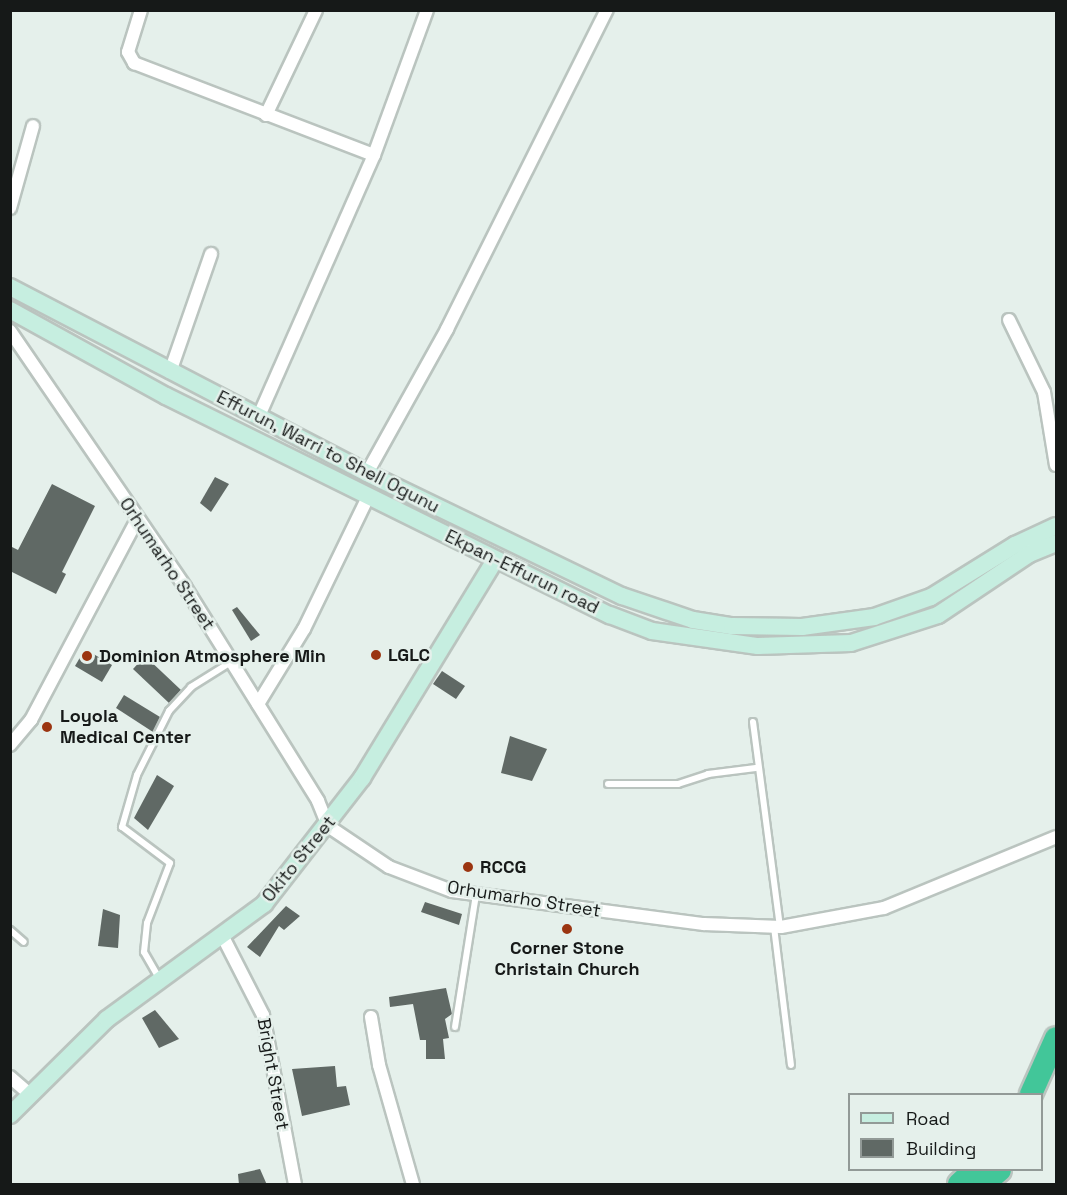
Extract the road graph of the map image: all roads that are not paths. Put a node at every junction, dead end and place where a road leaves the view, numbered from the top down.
1 (141, 10) edge
2 (316, 10) edge
3 (427, 10) edge
4 (607, 10) edge
5 (266, 115) junction
6 (33, 126) dead end
7 (374, 155) junction
8 (10, 208) edge
9 (211, 254) dead end
10 (10, 287) edge
11 (10, 310) edge
12 (1009, 320) dead end
13 (10, 331) edge
14 (170, 372) junction
15 (258, 418) junction
16 (1056, 465) edge
17 (367, 473) junction
18 (369, 495) junction
19 (137, 519) junction
20 (1056, 526) edge
21 (1056, 543) edge
22 (495, 560) junction
23 (622, 596) junction
24 (610, 615) junction
25 (232, 662) junction
26 (258, 704) junction
27 (753, 722) dead end
28 (10, 745) edge
29 (756, 768) junction
30 (608, 784) dead end
31 (328, 826) junction
32 (1056, 837) edge
33 (476, 895) junction
34 (777, 927) junction
35 (10, 930) edge
36 (223, 937) junction
37 (24, 942) dead end
38 (159, 978) junction
39 (371, 1017) dead end
40 (455, 1027) dead end
41 (1056, 1038) edge
42 (791, 1065) dead end
43 (1056, 1070) edge
44 (10, 1077) edge
45 (1032, 1093) edge
46 (31, 1095) junction
47 (1043, 1100) edge
48 (10, 1115) edge
49 (973, 1171) edge
50 (999, 1171) edge
51 (1000, 1171) edge
52 (295, 1185) edge
53 (412, 1185) edge
54 (959, 1185) edge
55 (984, 1185) edge
56 (1006, 1185) edge

1 - 5 street
2 - 5 street
3 - 7 street
4 - 17 street
5 - 7 street
6 - 8 street
7 - 15 street
9 - 14 street
10 - 14 main road, Effurun, Warri to Shell Ogunu
11 - 18 main road, Ekpan-Effurun road
12 - 16 street
13 - 19 street, Orhumarho Street
14 - 15 main road, Effurun, Warri to Shell Ogunu
15 - 17 main road, Effurun, Warri to Shell Ogunu
17 - 23 main road, Effurun, Warri to Shell Ogunu
18 - 22 main road, Ekpan-Effurun road
18 - 26 street
19 - 25 street, Orhumarho Street
19 - 28 street
20 - 23 main road, Effurun, Warri to Shell Ogunu
21 - 24 main road, Ekpan-Effurun road
22 - 24 main road, Ekpan-Effurun road
22 - 31 main road, Okito Street
23 - 24 main road
25 - 26 street, Orhumarho Street
25 - 38 lane
26 - 31 street, Orhumarho Street
27 - 29 lane
29 - 30 lane
29 - 34 lane
31 - 33 street, Orhumarho Street
31 - 36 main road, Okito Street
32 - 34 street, Orhumarho Street
33 - 34 street, Orhumarho Street
33 - 40 lane
34 - 42 lane
35 - 37 lane
36 - 38 main road, Okito Street
36 - 52 street, Bright Street
38 - 46 main road, Okito Street
39 - 53 street
41 - 45 highway
43 - 47 highway
44 - 46 street
46 - 48 main road, Okito Street
49 - 54 highway
50 - 55 highway
51 - 56 street

